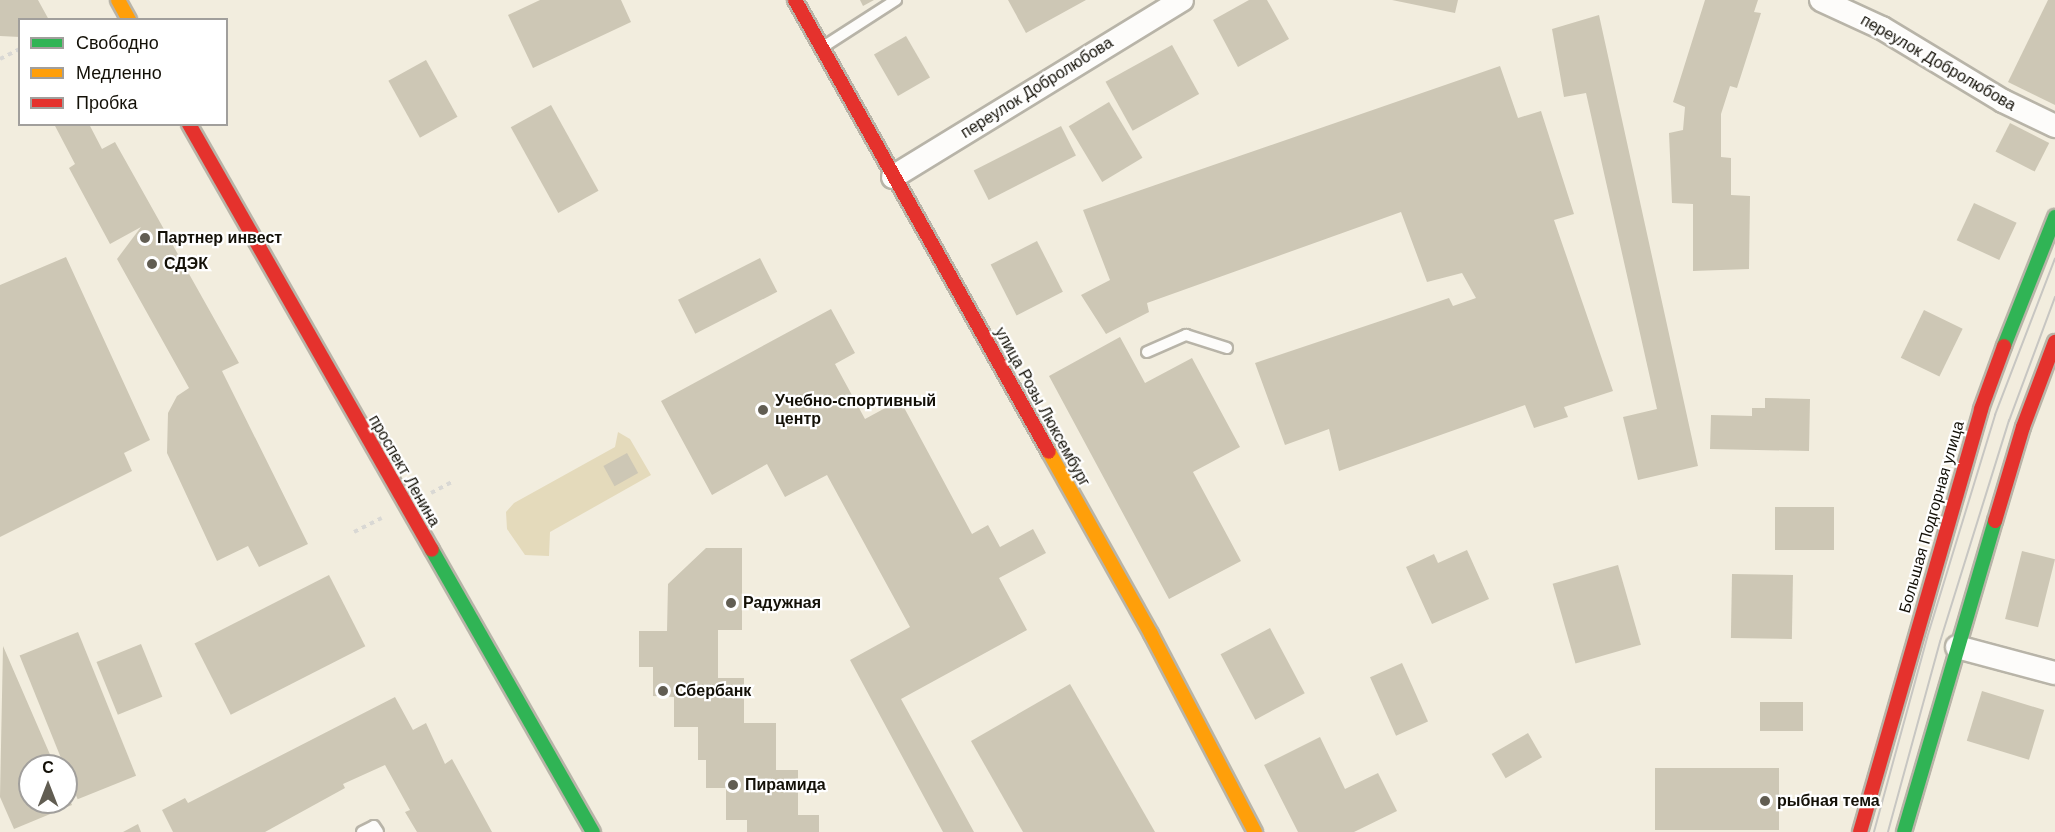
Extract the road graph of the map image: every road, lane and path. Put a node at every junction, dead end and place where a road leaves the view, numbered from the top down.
1 (118, 0) edge
2 (795, 0) edge
3 (896, 0) edge
4 (1182, 0) edge
5 (1821, 0) edge
6 (128, 18) edge
7 (822, 48) junction
8 (18, 50) edge
9 (0, 59) edge
10 (190, 126) edge
11 (2055, 126) edge
12 (893, 177) junction
13 (2055, 218) edge
14 (2055, 342) edge
15 (1227, 348) dead end
16 (1147, 352) dead end
17 (452, 482) dead end
18 (432, 493) dead end
19 (378, 520) dead end
20 (354, 532) dead end
21 (1957, 647) junction
22 (2055, 673) edge
23 (362, 832) edge
24 (378, 832) edge
25 (593, 832) edge
26 (1255, 832) edge
27 (1860, 832) edge
28 (1904, 832) edge

1 - 6 main road
2 - 7 main road, улица Розы Люксембург
3 - 7 lane
4 - 12 street, переулок Добролюбова
5 - 11 street, переулок Добролюбова
7 - 12 main road, улица Розы Люксембург
8 - 9 path
10 - 25 main road, проспект Ленина
12 - 26 main road, улица Розы Люксембург
13 - 27 main road, Большая Подгорная улица
14 - 21 main road
15 - 16 lane
17 - 18 path
19 - 20 path
21 - 22 street
21 - 28 main road
23 - 24 lane

